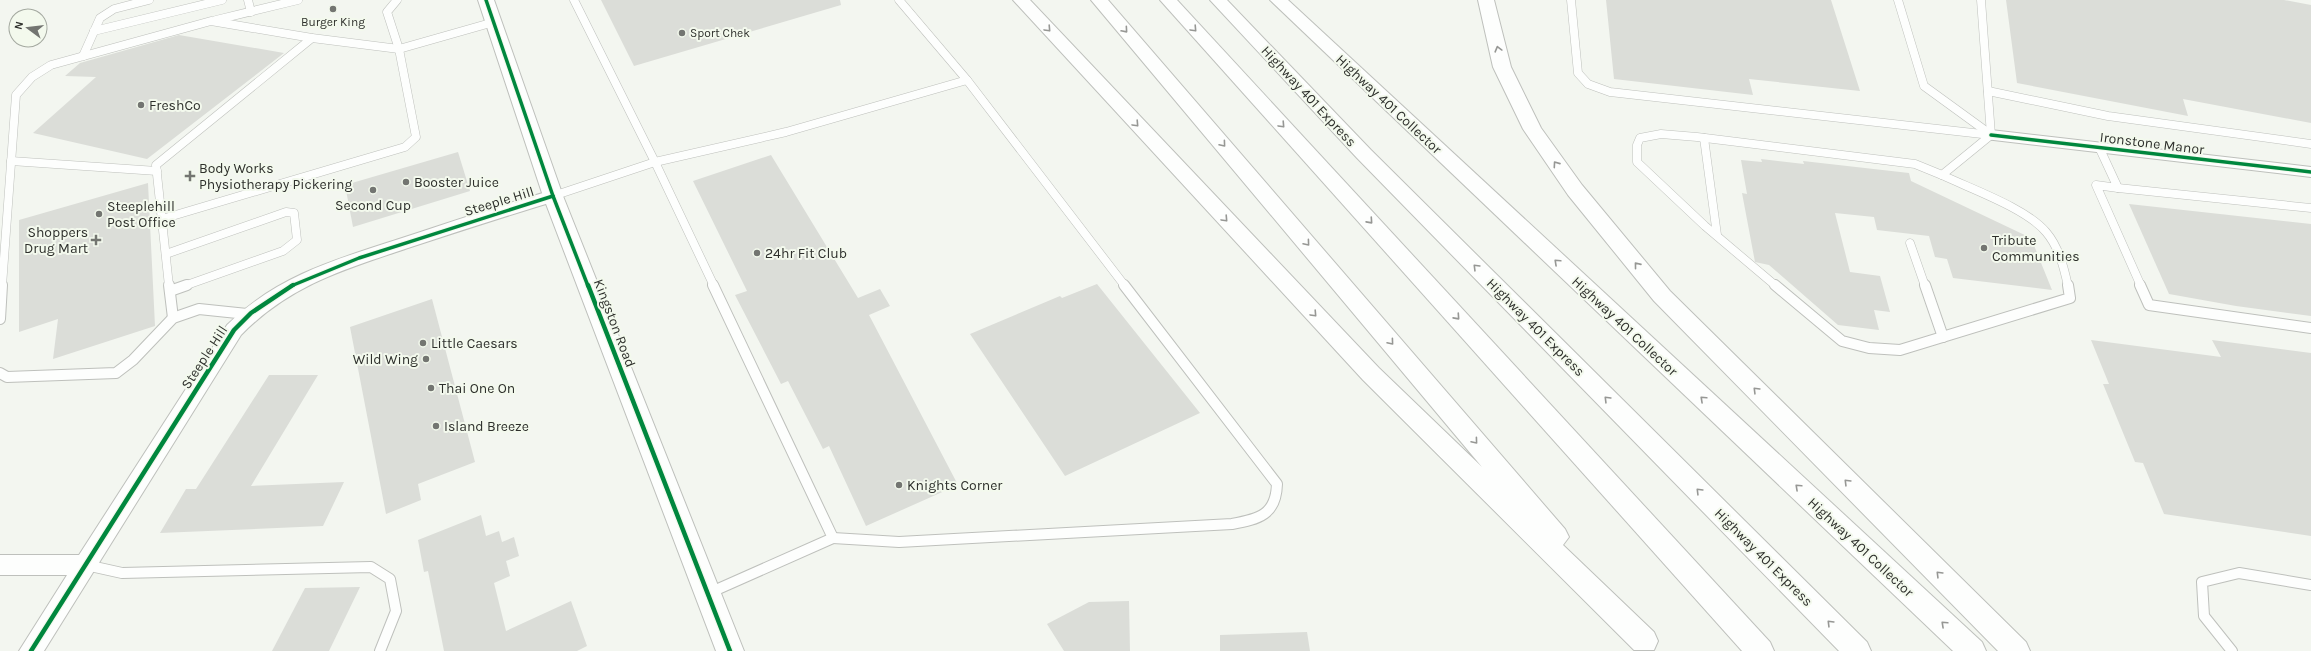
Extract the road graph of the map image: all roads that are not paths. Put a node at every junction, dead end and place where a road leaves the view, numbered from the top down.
1 (149, 0) edge
2 (222, 0) edge
3 (248, 0) edge
4 (298, 0) edge
5 (486, 0) edge
6 (574, 0) edge
7 (899, 0) edge
8 (1021, 0) edge
9 (1099, 0) edge
10 (1168, 0) edge
11 (1218, 0) edge
12 (1278, 0) edge
13 (1486, 0) edge
14 (1571, 0) edge
15 (1898, 0) edge
16 (1981, 0) edge
17 (394, 2) edge
18 (251, 12) junction
19 (211, 21) junction
20 (494, 22) junction
21 (94, 31) junction
22 (312, 38) junction
23 (399, 49) junction
24 (83, 56) junction
25 (967, 80) junction
26 (1988, 91) junction
27 (1991, 135) junction
28 (1704, 138) junction
29 (2311, 144) edge
30 (2099, 148) junction
31 (11, 161) junction
32 (655, 162) junction
33 (157, 171) junction
34 (2311, 172) edge
35 (1942, 175) junction
36 (2118, 188) junction
37 (553, 196) junction
38 (2311, 208) edge
39 (162, 219) junction
40 (1717, 235) junction
41 (1910, 243) dead end
42 (166, 254) junction
43 (170, 291) junction
44 (247, 314) junction
45 (173, 318) junction
46 (0, 319) edge
47 (2311, 328) edge
48 (1943, 337) junction
49 (0, 373) edge
50 (833, 538) junction
51 (0, 565) edge
52 (86, 565) junction
53 (2311, 585) edge
54 (708, 594) junction
55 (1648, 646) edge
56 (31, 651) edge
57 (380, 651) edge
58 (730, 651) edge
59 (1760, 651) edge
60 (1857, 651) edge
61 (1972, 651) edge
62 (2016, 651) edge
63 (2232, 651) edge

1 - 21 lane
2 - 21 lane
3 - 18 lane
4 - 18 lane
5 - 20 main road, Kingston Road
6 - 32 lane
7 - 25 lane
8 -> 55 main road
9 -> 55 main road
10 -> 59 main road
60 -> 11 main road, Highway 401 Express
61 -> 12 main road, Highway 401 Collector
62 -> 13 main road
14 - 27 lane
15 - 27 lane
16 - 26 lane
17 - 23 lane
18 - 19 lane
19 - 22 lane
19 - 24 lane
20 - 23 lane
20 - 37 main road, Kingston Road
21 - 24 lane
22 - 23 lane
22 - 33 lane
23 - 39 lane
24 - 31 lane
25 - 32 lane
25 - 50 lane
26 - 27 lane
26 - 29 lane
27 - 30 street, Ironstone Manor
27 - 35 lane
28 - 35 lane
28 - 40 lane
28 - 40 lane
30 - 34 street, Ironstone Manor
30 - 36 lane
31 - 33 lane
31 - 46 lane
32 - 37 lane
32 - 50 lane
33 - 39 lane
35 - 48 lane
36 - 38 lane
36 - 47 lane
37 - 44 street, Steeple Hill
37 - 54 main road, Kingston Road
39 - 42 lane
40 - 48 lane
41 - 48 lane
42 - 43 lane
42 - 43 lane
43 - 45 lane
44 - 45 lane
44 - 52 street, Steeple Hill
45 - 49 lane
50 - 54 lane
51 - 52 street
52 - 56 street, Steeple Hill
52 - 57 lane
53 - 63 lane
54 - 58 main road, Kingston Road

